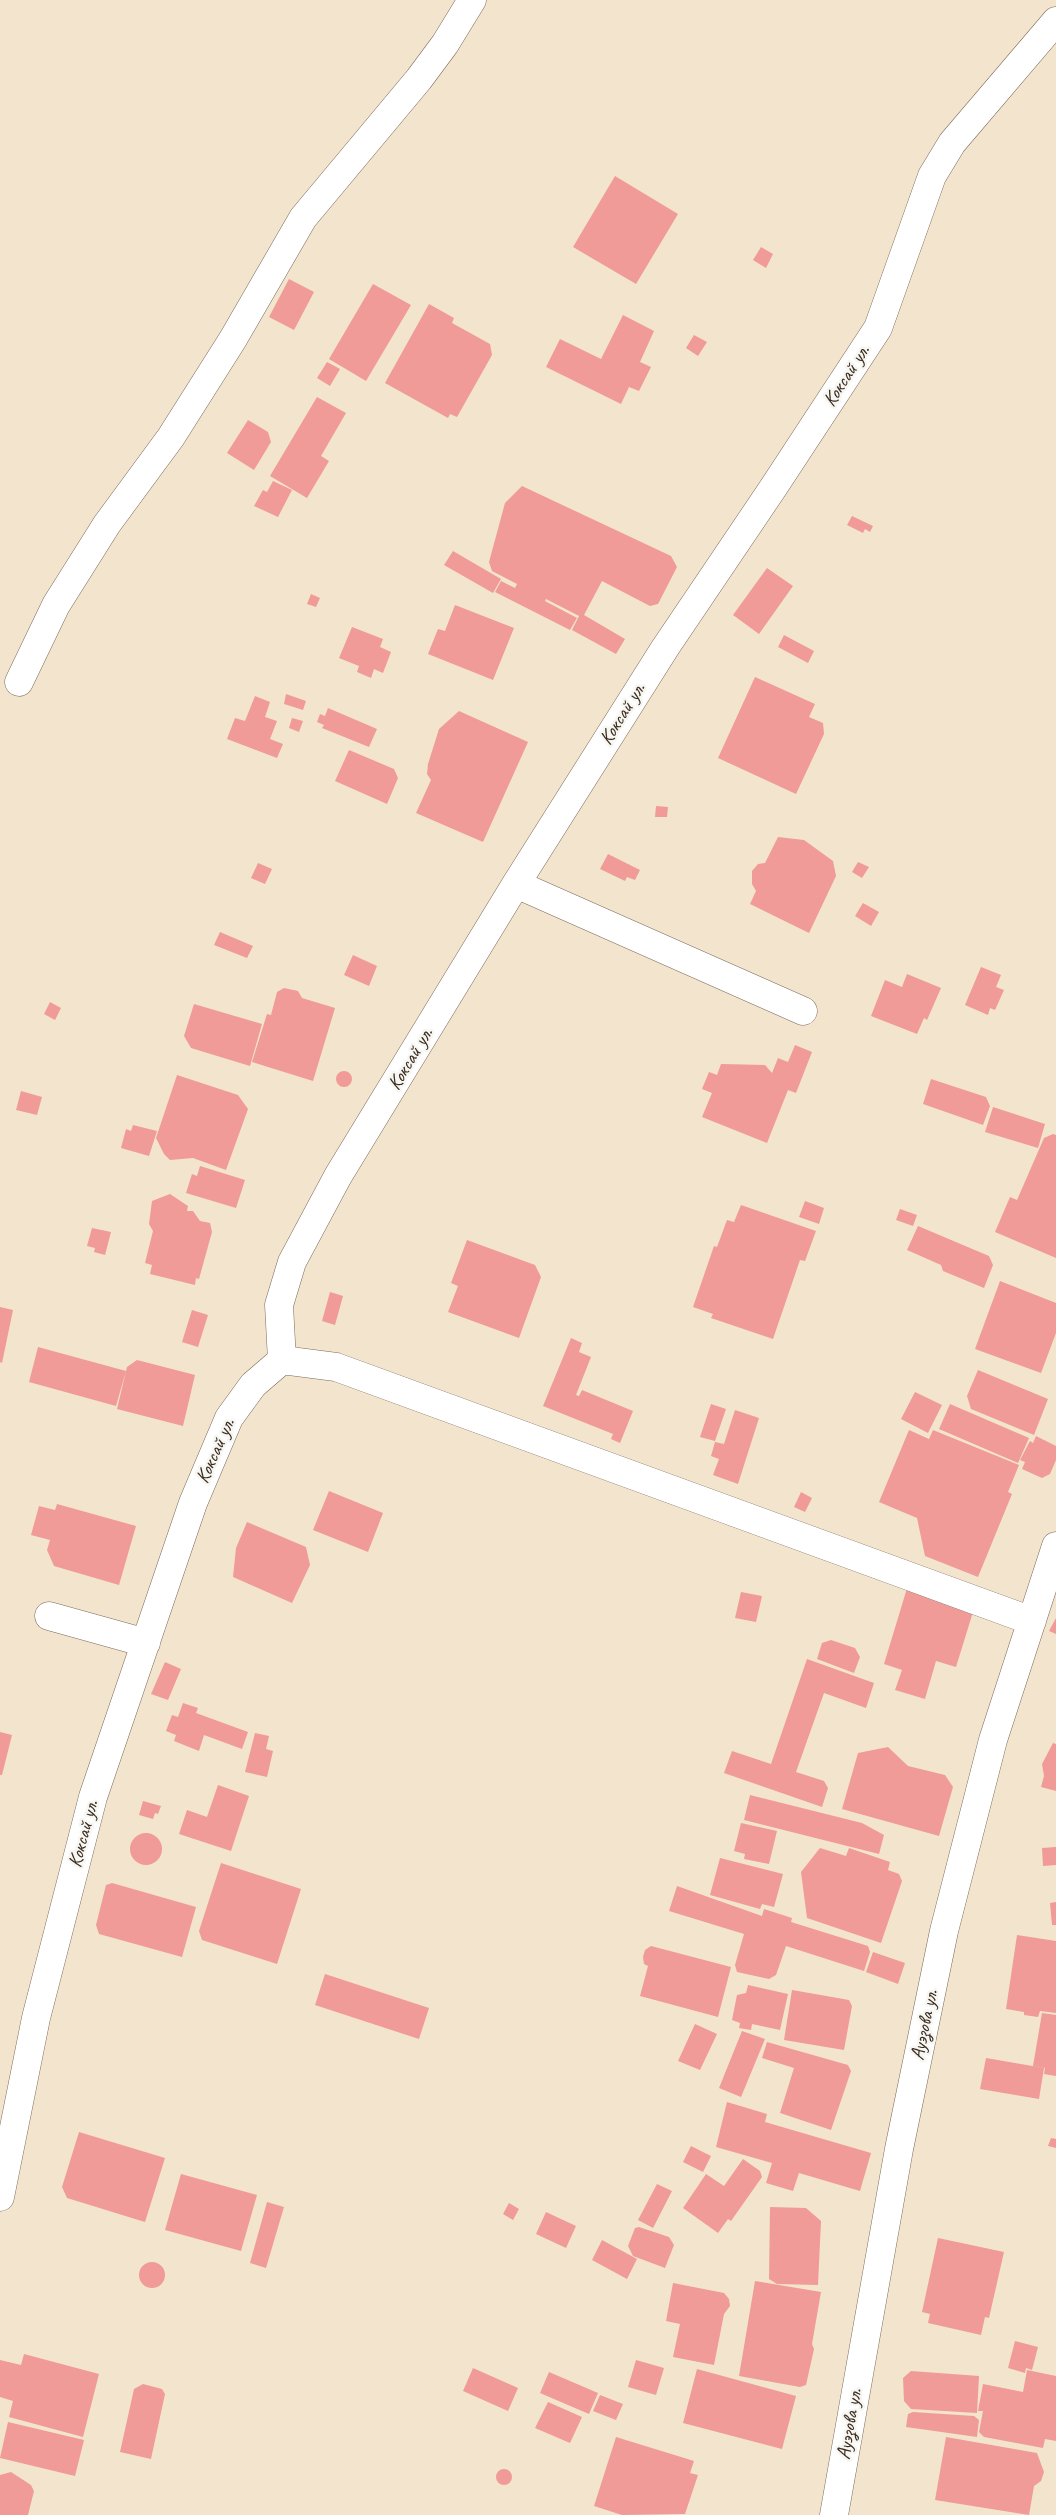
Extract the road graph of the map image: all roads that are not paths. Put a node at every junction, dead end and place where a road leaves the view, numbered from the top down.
1 (472, 0) edge
2 (1056, 21) edge
3 (19, 682) dead end
4 (516, 884) junction
5 (803, 1011) dead end
6 (282, 1360) junction
7 (1056, 1546) edge
8 (49, 1616) dead end
9 (1032, 1621) junction
10 (146, 1643) junction
11 (0, 2197) edge
12 (834, 2515) edge

1 - 3 street
2 - 4 street, Коксай ул.
4 - 5 street
4 - 6 street, Коксай ул.
6 - 9 street
6 - 10 street, Коксай ул.
7 - 9 street, Ауэзова ул.
8 - 10 street
9 - 12 street, Ауэзова ул.
10 - 11 street, Коксай ул.

